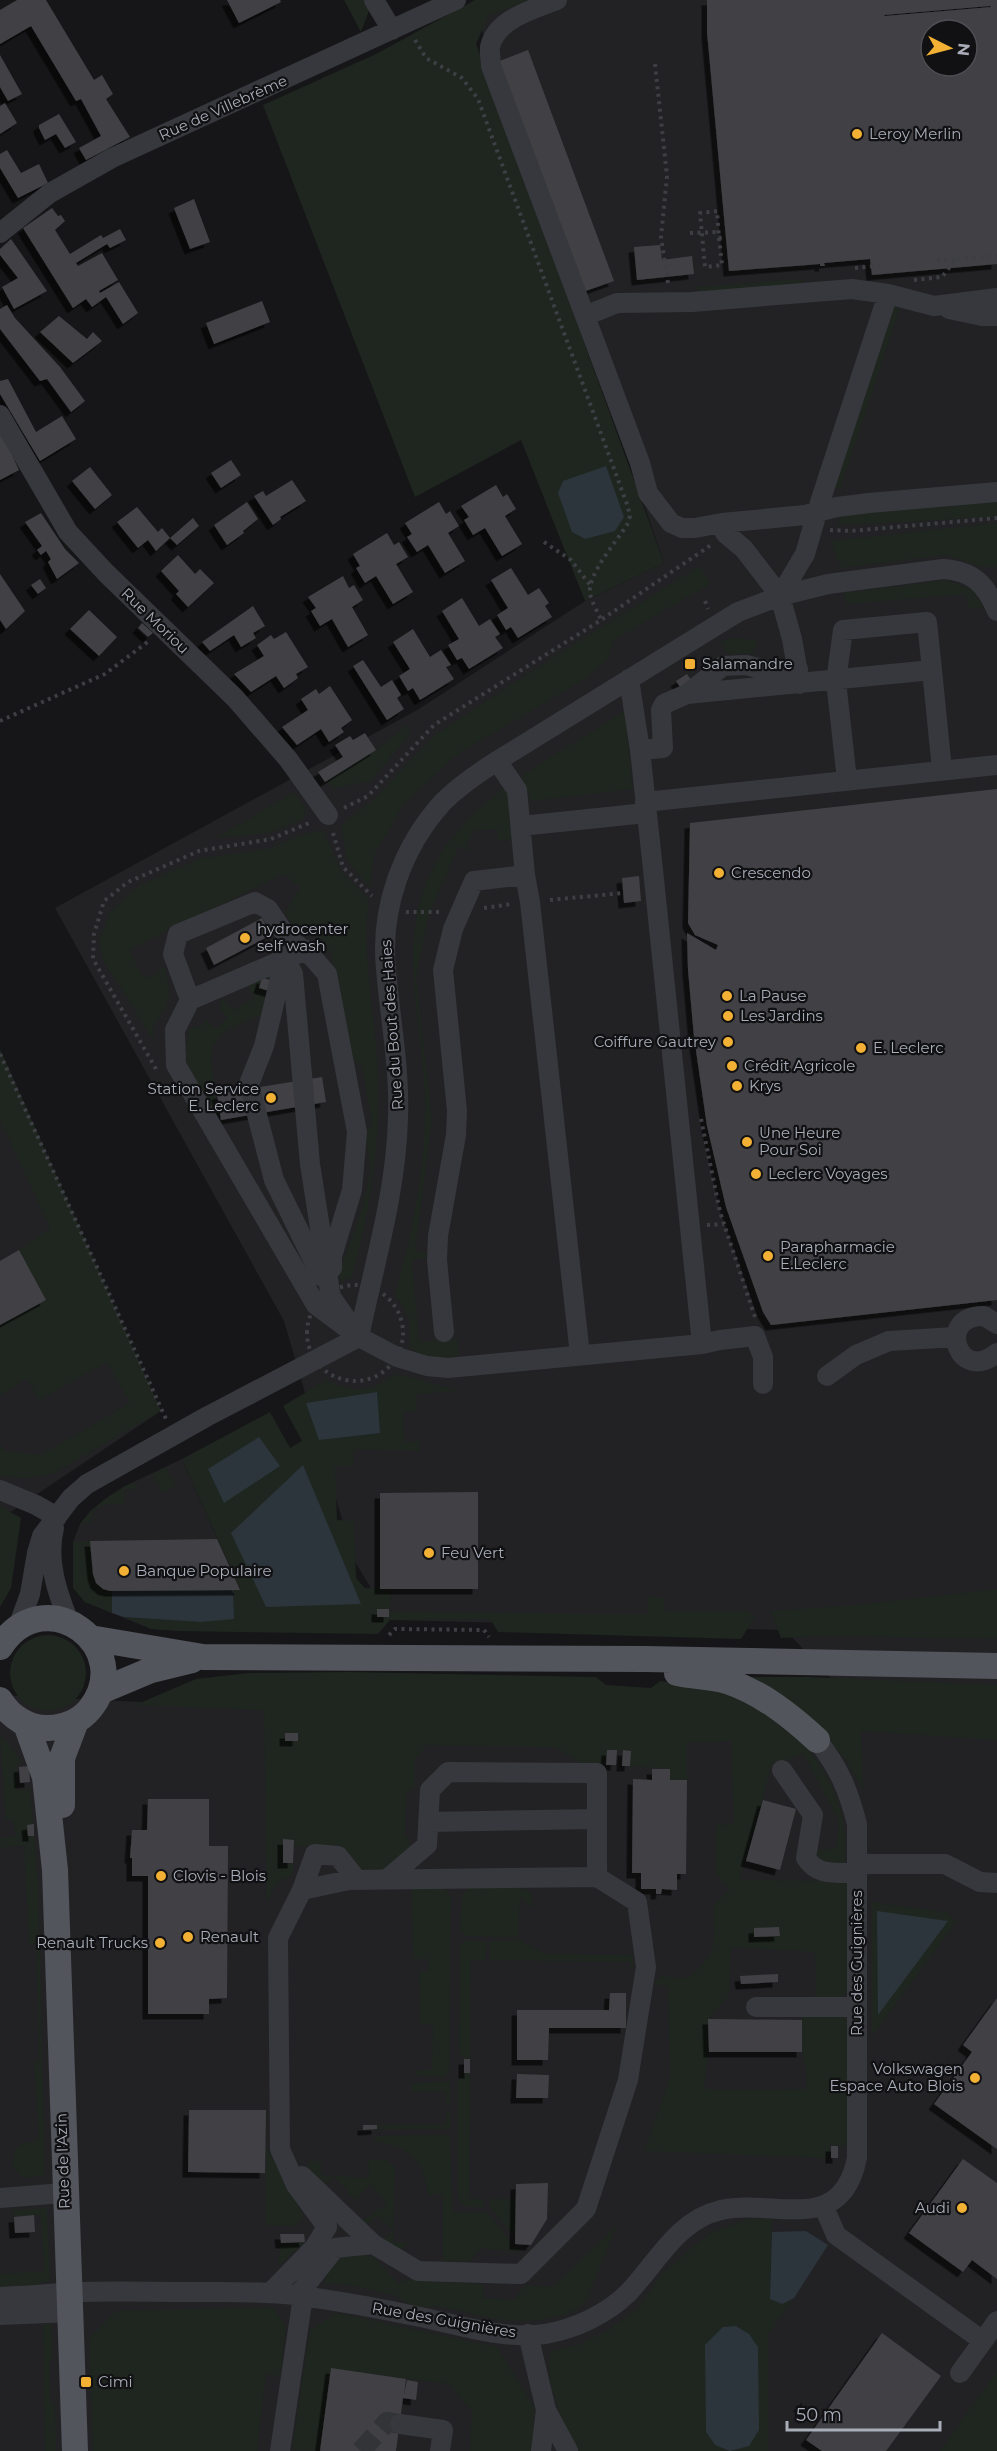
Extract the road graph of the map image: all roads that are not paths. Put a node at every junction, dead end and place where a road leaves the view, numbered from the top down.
1 (374, 0) edge
2 (391, 0) edge
3 (456, 0) edge
4 (557, 0) edge
5 (399, 27) junction
6 (0, 233) edge
7 (888, 294) junction
8 (997, 298) edge
9 (934, 306) junction
10 (585, 316) junction
11 (997, 316) edge
12 (0, 415) edge
13 (997, 492) edge
14 (816, 520) junction
15 (724, 528) junction
16 (780, 596) junction
17 (997, 611) edge
18 (932, 670) junction
19 (799, 676) junction
20 (629, 679) junction
21 (836, 681) junction
22 (640, 750) junction
23 (497, 760) junction
24 (997, 765) edge
25 (942, 770) junction
26 (847, 780) junction
27 (646, 807) junction
28 (328, 815) road end
29 (521, 826) junction
30 (525, 875) junction
31 (287, 950) junction
32 (190, 1000) junction
33 (331, 1298) junction
34 (997, 1324) edge
35 (444, 1332) dead end
36 (359, 1337) junction
37 (956, 1337) junction
38 (702, 1344) junction
39 (997, 1353) edge
40 (580, 1355) junction
41 (827, 1376) dead end
42 (763, 1384) dead end
43 (0, 1490) edge
44 (57, 1516) junction
45 (69, 1622) junction
46 (6, 1636) edge
47 (90, 1638) junction
48 (203, 1657) junction
49 (646, 1659) junction
50 (997, 1666) edge
51 (100, 1691) junction
52 (0, 1700) edge
53 (76, 1721) junction
54 (26, 1724) junction
55 (817, 1740) joint
56 (782, 1770) dead end
57 (597, 1819) junction
58 (428, 1822) junction
59 (857, 1868) junction
60 (55, 1870) junction
61 (597, 1877) junction
62 (357, 1880) junction
63 (387, 1880) junction
64 (997, 1883) edge
65 (302, 1890) junction
66 (756, 2007) dead end
67 (857, 2007) junction
68 (280, 2149) junction
69 (64, 2193) junction
70 (0, 2198) edge
71 (824, 2206) junction
72 (373, 2244) junction
73 (270, 2293) junction
74 (300, 2296) junction
75 (0, 2297) edge
76 (69, 2303) junction
77 (0, 2315) edge
78 (997, 2321) edge
79 (528, 2334) junction
80 (983, 2341) junction
81 (960, 2373) dead end
82 (546, 2410) junction
83 (400, 2424) tunnel mouth
84 (75, 2451) edge
85 (280, 2451) edge
86 (440, 2451) edge
87 (541, 2451) edge
88 (568, 2451) edge

1 - 5 street
2 - 5 street
3 - 5 street, Rue de Villebrème
4 - 10 street
5 - 6 street, Rue de Villebrème
7 - 9 street
7 - 10 street
7 - 14 street
8 - 9 street
9 - 11 street
10 - 15 street
12 - 28 street, Rue Moriou
13 - 14 street
14 - 15 street
14 - 16 street
15 - 16 street
16 - 17 street, Rue du Bout des Haies
16 - 19 street
16 - 20 street, Rue du Bout des Haies
18 - 21 street
18 - 21 street
18 - 25 street
19 - 21 street
19 - 22 street
20 - 22 street
20 - 23 street, Rue du Bout des Haies
21 - 26 street
22 - 27 street
23 - 29 street
23 - 36 street, Rue du Bout des Haies
24 - 25 street
25 - 26 street
26 - 27 street
27 - 29 street
27 - 38 street
29 - 30 street
30 - 35 street
30 - 40 street
31 - 32 street
31 - 32 street
31 - 33 street
31 - 33 street
31 - 33 street
32 - 36 street
33 - 36 street
34 - 37 street
36 - 40 street
36 - 44 street
37 - 39 street
37 - 41 street
38 - 40 street
38 - 42 street
43 - 44 street
44 - 45 street
44 - 46 street
45 - 46 main road
45 - 47 main road
47 - 48 main road
47 - 51 main road
48 - 49 main road
48 - 51 main road
49 - 50 main road
49 - 55 main road
51 - 53 main road
52 - 54 main road
53 - 54 main road
53 - 60 main road, Rue de l'Azin
54 - 60 main road, Rue de l'Azin
55 - 59 street, Rue des Guignières
56 - 59 street
57 - 58 street
57 - 58 street
57 - 61 street
58 - 63 street
59 - 64 street
59 - 67 street, Rue des Guignières
60 - 69 main road, Rue de l'Azin
61 - 63 street
61 - 72 street
62 - 63 street
62 - 65 street
62 - 65 street
65 - 68 street
66 - 67 street
67 - 71 street, Rue des Guignières
68 - 72 street
68 - 73 street
69 - 70 street
69 - 76 main road, Rue de l'Azin
71 - 79 street, Rue des Guignières
71 - 80 street
72 - 74 street
73 - 74 street, Rue des Guignières
73 - 76 street, Rue des Guignières
74 - 79 street, Rue des Guignières
74 - 85 street
75 - 76 street
76 - 77 street
76 - 84 main road, Rue de l'Azin
78 - 80 street
79 - 82 street
80 - 81 street
82 - 87 street
82 - 88 street
83 - 86 street

